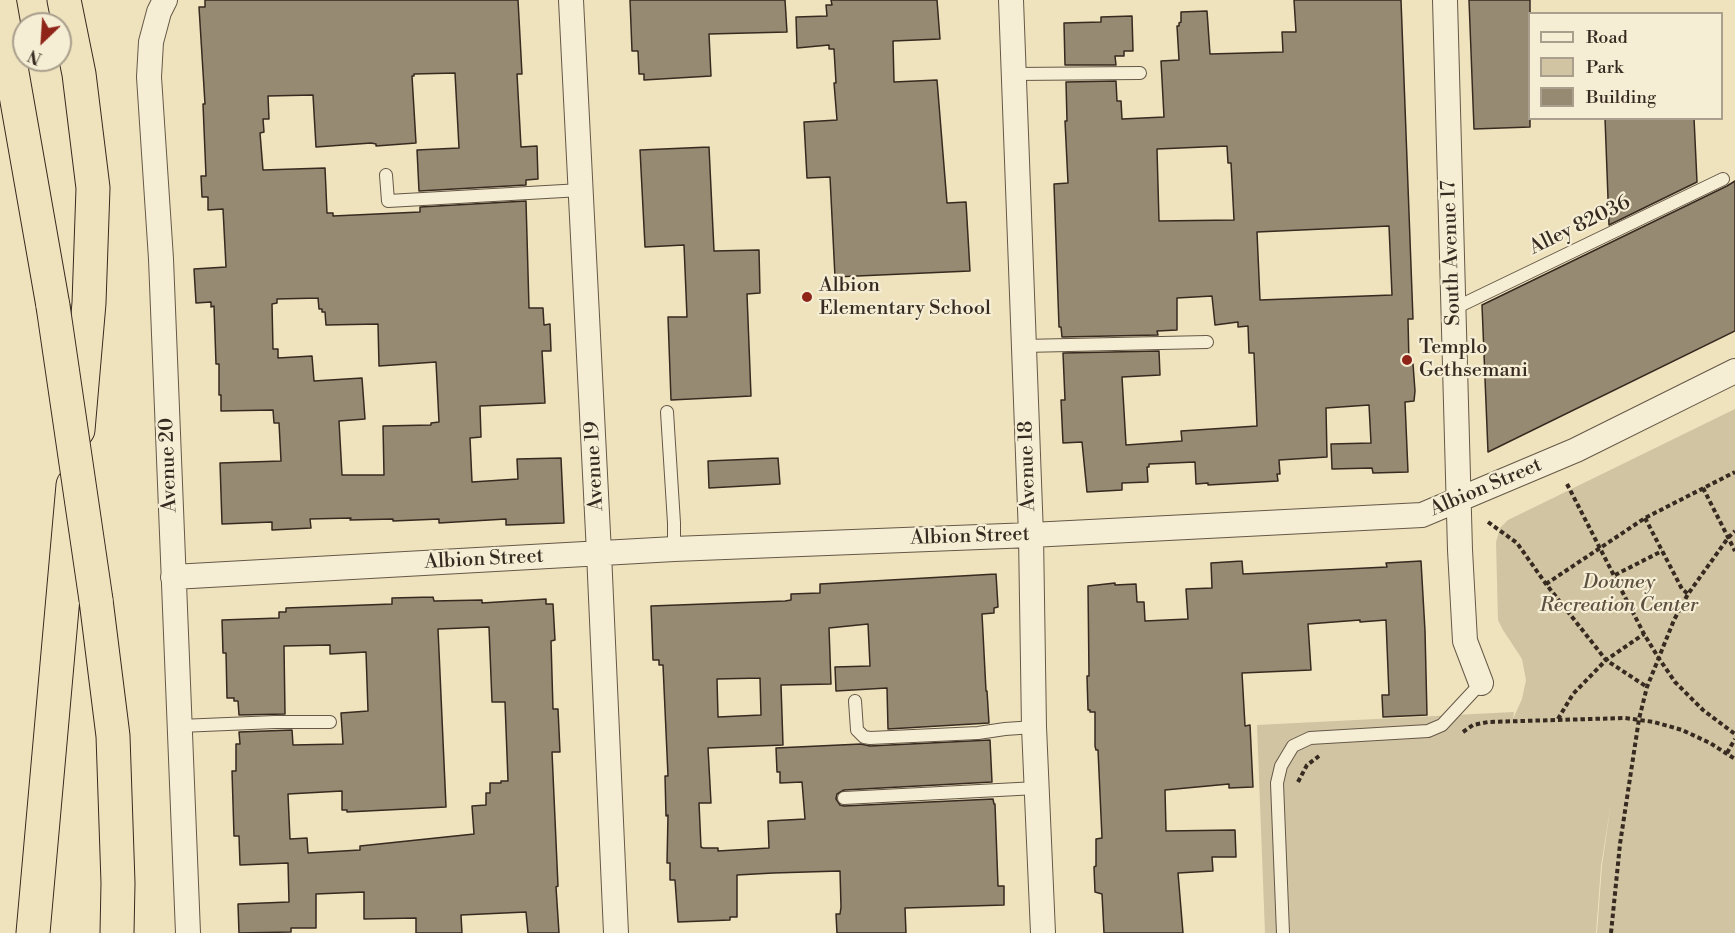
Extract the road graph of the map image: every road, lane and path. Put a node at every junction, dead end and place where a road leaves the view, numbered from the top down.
1 (64, 0) edge
2 (165, 0) edge
3 (571, 0) edge
4 (1011, 0) edge
5 (1445, 0) edge
6 (0, 4) edge
7 (1140, 73) dead end
8 (1013, 74) junction
9 (386, 175) dead end
10 (1723, 179) dead end
11 (581, 190) junction
12 (1454, 309) junction
13 (1207, 342) dead end
14 (1023, 346) junction
15 (1735, 371) edge
16 (667, 412) dead end
17 (1735, 472) edge
18 (1567, 484) dead end
19 (1703, 488) junction
20 (1459, 501) junction
21 (1645, 518) junction
22 (1488, 522) dead end
23 (1735, 531) edge
24 (1031, 535) junction
25 (1728, 538) junction
26 (1601, 548) junction
27 (674, 549) junction
28 (1662, 551) junction
29 (1735, 551) edge
30 (599, 553) junction
31 (1615, 575) junction
32 (173, 577) junction
33 (1546, 584) junction
34 (1688, 594) junction
35 (1644, 634) junction
36 (1659, 657) junction
37 (1606, 660) junction
38 (1481, 683) joint
39 (1647, 687) junction
40 (855, 701) dead end
41 (1558, 719) junction
42 (1640, 719) junction
43 (330, 722) dead end
44 (180, 726) junction
45 (1034, 727) junction
46 (1735, 734) edge
47 (1457, 736) dead end
48 (1735, 739) edge
49 (1726, 753) junction
50 (1325, 754) dead end
51 (1735, 759) edge
52 (1036, 788) junction
53 (1295, 790) dead end
54 (844, 798) dead end
55 (33, 933) edge
56 (117, 933) edge
57 (188, 933) edge
58 (616, 933) edge
59 (1043, 933) edge
60 (1283, 933) edge
61 (1611, 933) edge

1 - 55 highway
2 - 32 street, Avenue 20
3 - 11 street, Avenue 19
4 - 8 street, Avenue 18
5 - 12 street, South Avenue 17
6 - 56 highway, bridge
7 - 8 lane
8 - 14 street, Avenue 18
9 - 11 lane
10 - 12 lane, Alley 82036
11 - 30 street, Avenue 19
12 - 20 street, South Avenue 17
13 - 14 lane
14 - 24 street, Avenue 18
15 - 20 street, Albion Street
16 - 27 lane
17 - 19 path
18 - 26 path
19 - 21 path
19 - 25 path
20 - 24 street, Albion Street
20 - 38 street, South Avenue 17
21 - 26 path
21 - 28 path
22 - 33 path
23 - 25 path
24 - 27 street, Albion Street
24 - 45 street, Avenue 18
25 - 29 path
25 - 34 path
26 - 31 path
26 - 33 path
27 - 30 street, Albion Street
28 - 31 path
28 - 34 path
30 - 32 street, Albion Street
30 - 58 street, Avenue 19
31 - 35 path
32 - 44 street, Avenue 20
33 - 37 path
34 - 36 path
35 - 36 path
35 - 37 path
36 - 39 path
36 - 46 path
37 - 39 path
37 - 41 path
38 - 60 lane
39 - 42 path
40 - 45 lane
41 - 42 path
41 - 47 path
42 - 49 path
42 - 61 path
43 - 44 lane
44 - 57 street, Avenue 20
45 - 52 street, Avenue 18
48 - 49 path
49 - 51 path
50 - 53 path
52 - 54 lane
52 - 59 street, Avenue 18

